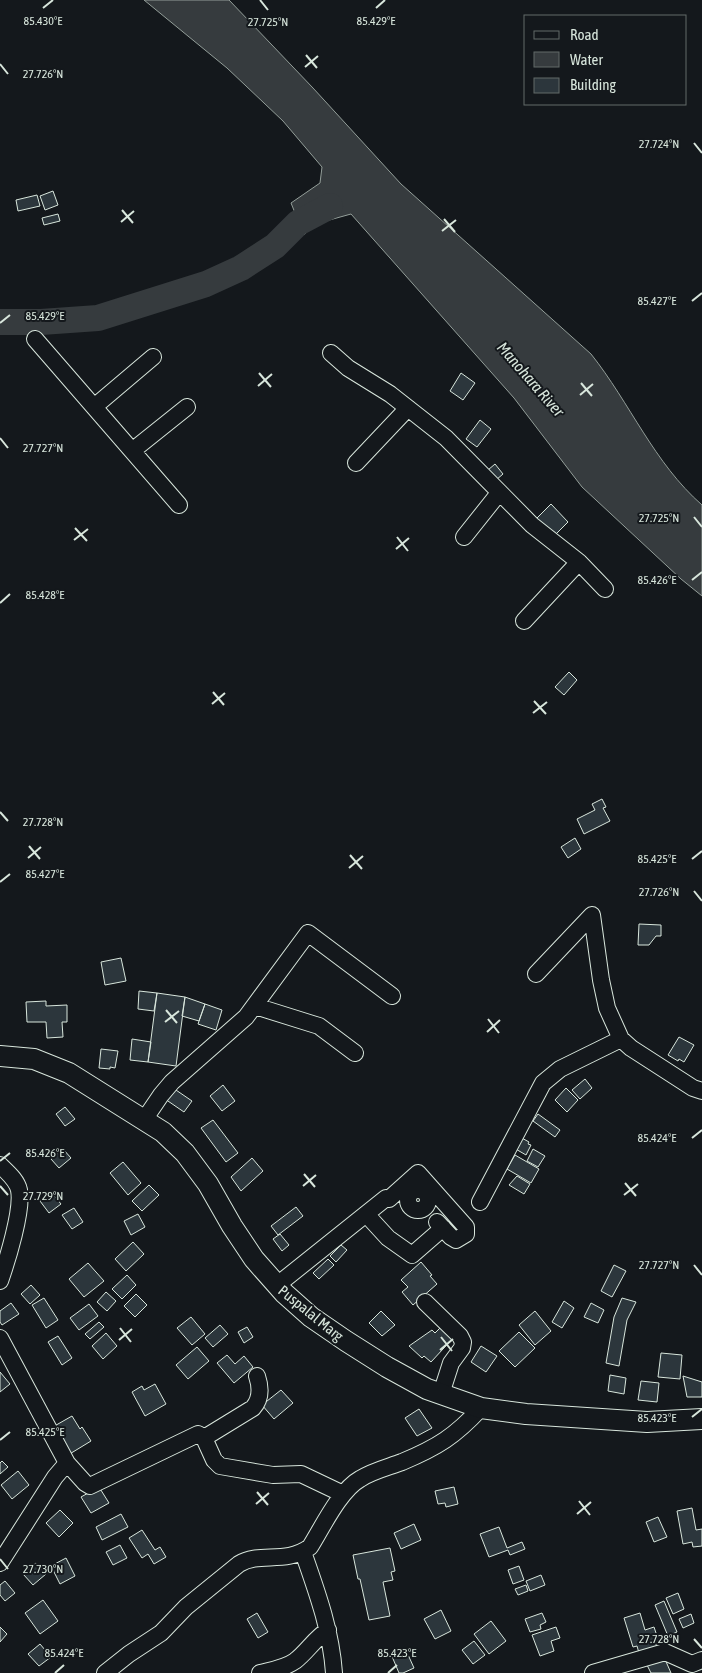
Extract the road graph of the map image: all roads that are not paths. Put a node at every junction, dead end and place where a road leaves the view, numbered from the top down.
1 (34, 339) dead end
2 (331, 353) dead end
3 (153, 357) dead end
4 (94, 407) junction
5 (187, 407) dead end
6 (408, 408) junction
7 (132, 451) junction
8 (356, 463) dead end
9 (499, 493) junction
10 (179, 505) dead end
11 (464, 538) dead end
12 (579, 562) junction
13 (605, 589) dead end
14 (524, 621) dead end
15 (536, 974) dead end
16 (392, 996) dead end
17 (255, 1006) junction
18 (621, 1039) junction
19 (355, 1053) dead end
20 (0, 1056) edge
21 (702, 1091) edge
22 (144, 1120) junction
23 (0, 1165) edge
24 (480, 1202) dead end
25 (424, 1208) dead end
26 (366, 1214) junction
27 (440, 1225) junction
28 (0, 1281) edge
29 (276, 1286) junction
30 (425, 1302) dead end
31 (0, 1338) edge
32 (257, 1376) dead end
33 (441, 1394) junction
34 (481, 1408) junction
35 (702, 1419) edge
36 (204, 1438) junction
37 (67, 1463) junction
38 (343, 1494) junction
39 (302, 1552) junction
40 (0, 1562) edge
41 (328, 1630) junction
42 (702, 1660) edge
43 (105, 1673) edge
44 (260, 1673) edge
45 (334, 1673) edge
46 (593, 1673) edge

1 - 4 street
2 - 6 street
3 - 4 street
4 - 7 street
5 - 7 street
6 - 8 street
6 - 9 street
7 - 10 street
9 - 11 street
9 - 12 street
12 - 13 street
12 - 14 street
15 - 18 street
16 - 17 street
17 - 19 street
17 - 22 street
18 - 21 street
18 - 24 street
20 - 22 main road, Puspalal Marg
22 - 29 main road, Puspalal Marg
23 - 28 street
25 - 27 street
26 - 27 street
26 - 27 street
26 - 29 street
29 - 33 main road, Puspalal Marg
30 - 33 street
31 - 37 street
32 - 36 street
33 - 34 main road, Puspalal Marg
34 - 35 main road, Puspalal Marg
34 - 38 street
36 - 37 street
36 - 38 street
37 - 40 street
38 - 39 street
39 - 41 street
39 - 43 street
41 - 44 street
41 - 45 street
42 - 46 street

